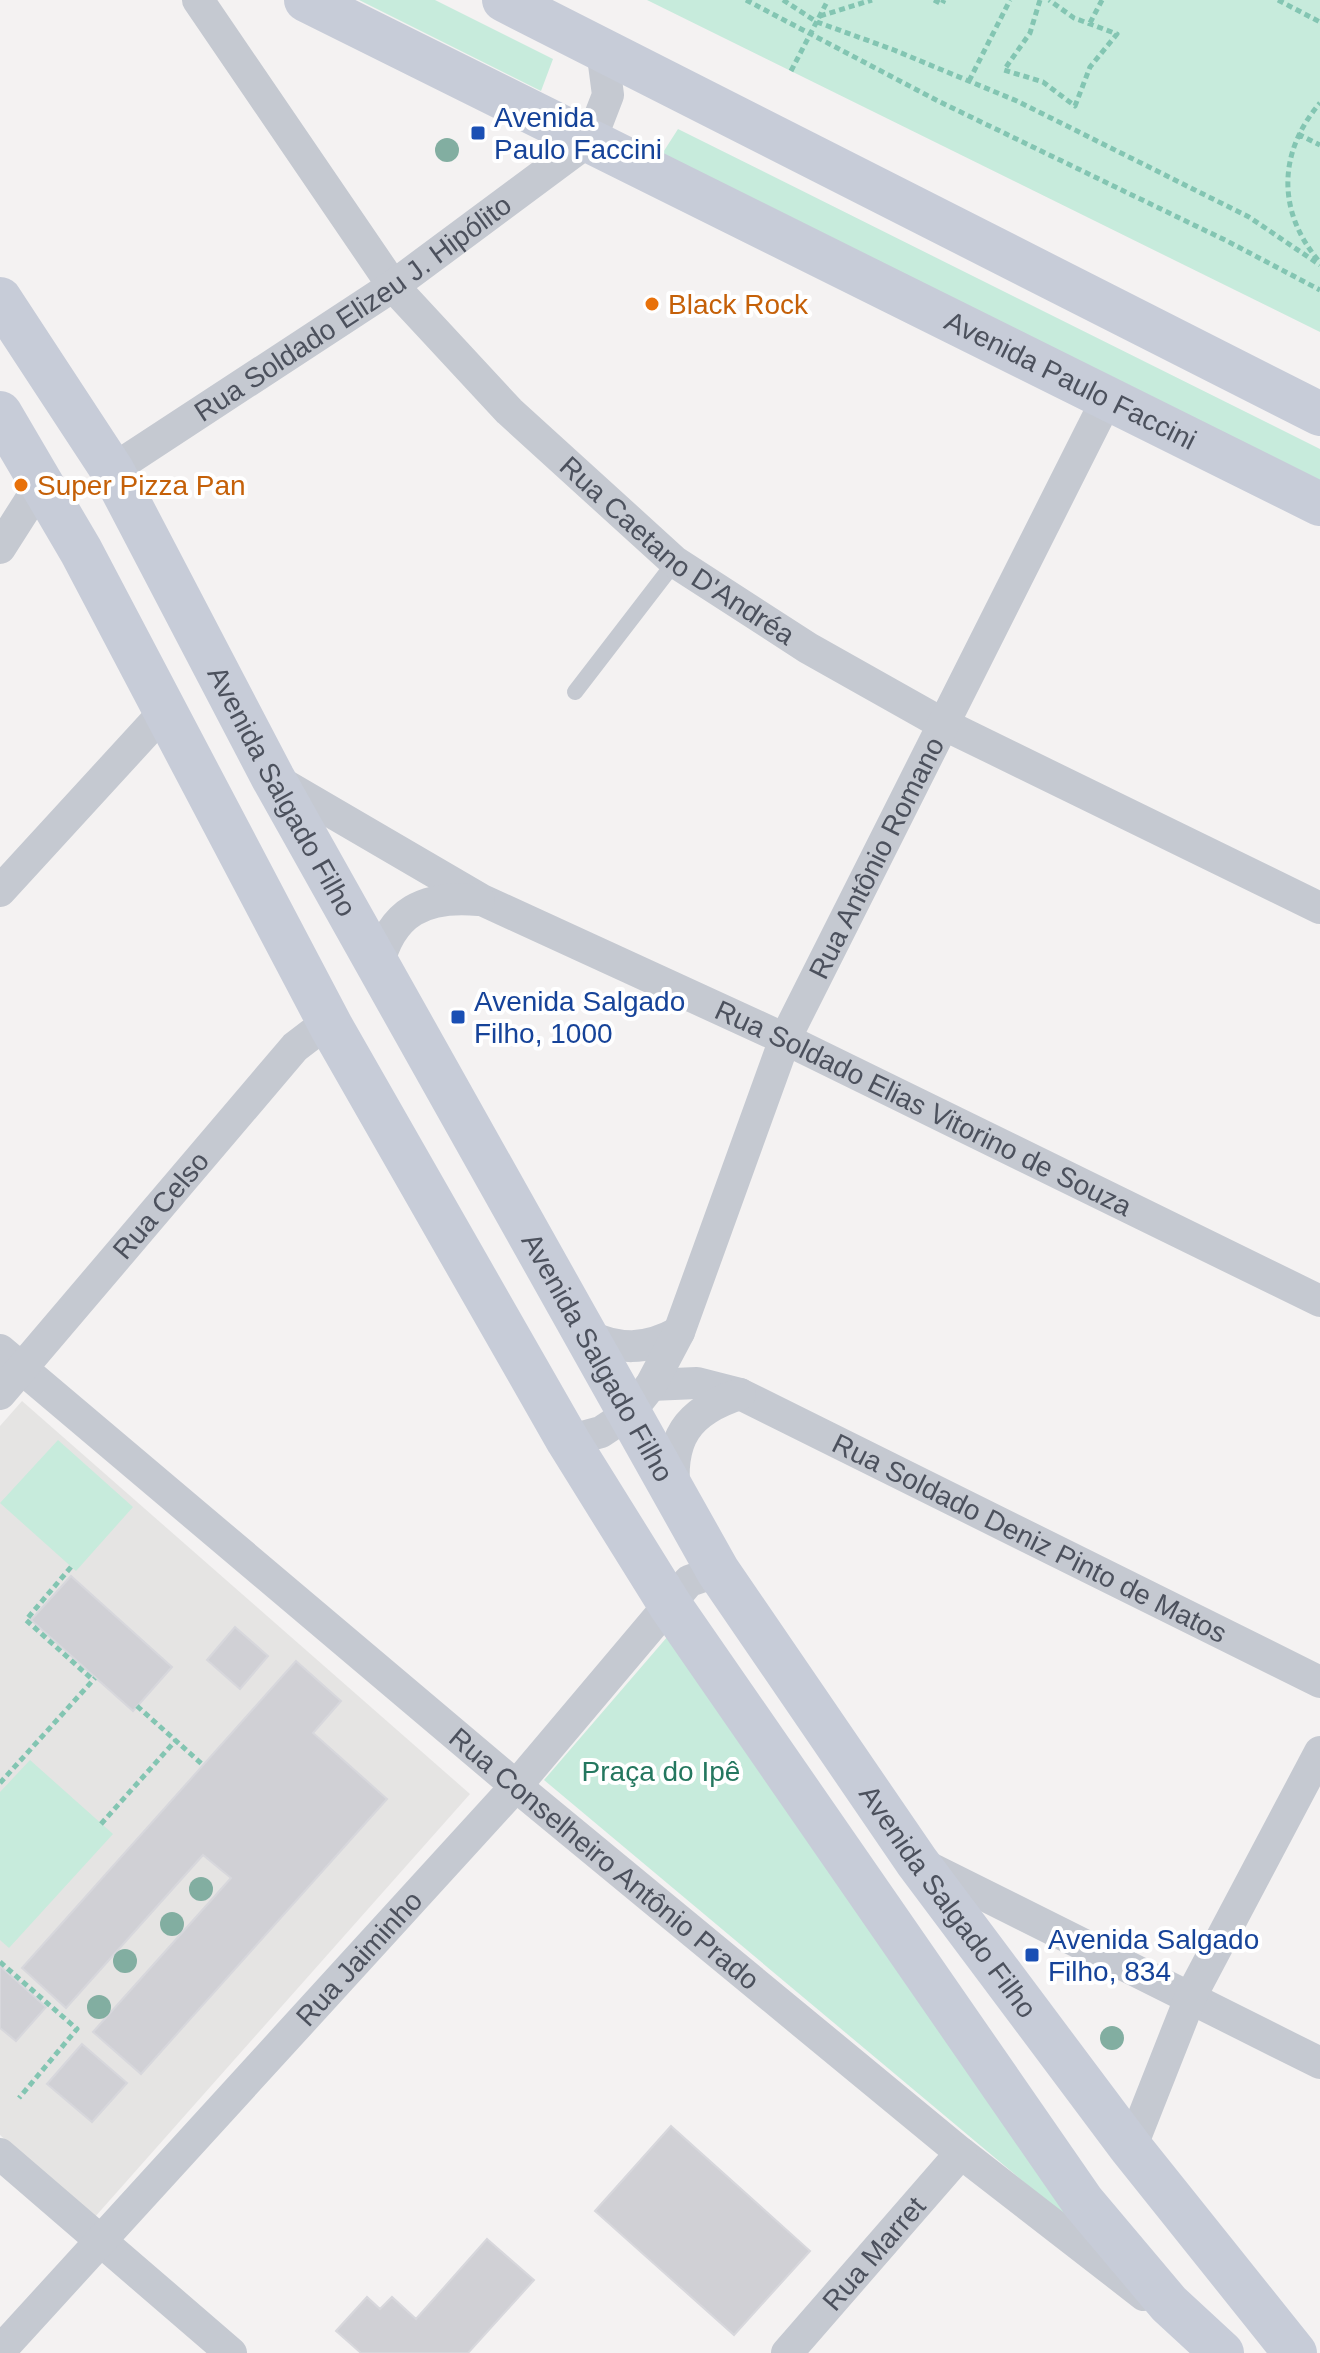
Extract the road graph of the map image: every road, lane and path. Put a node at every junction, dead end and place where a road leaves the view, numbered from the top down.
1 (198, 0) edge
2 (306, 0) edge
3 (504, 0) edge
4 (746, 0) edge
5 (783, 0) edge
6 (828, 0) edge
7 (872, 0) edge
8 (934, 0) edge
9 (944, 0) edge
10 (1010, 0) edge
11 (1040, 0) edge
12 (1049, 0) edge
13 (1102, 0) edge
14 (1278, 0) edge
15 (820, 16) junction
16 (817, 22) junction
17 (1320, 22) edge
18 (1090, 23) junction
19 (810, 34) junction
20 (602, 49) junction
21 (791, 71) dead end
22 (969, 81) junction
23 (1320, 103) edge
24 (1298, 134) junction
25 (591, 139) junction
26 (1320, 145) edge
27 (1320, 263) edge
28 (393, 286) junction
29 (1320, 290) edge
30 (0, 299) edge
31 (1107, 399) junction
32 (0, 413) edge
33 (1320, 414) edge
34 (112, 470) junction
35 (42, 482) junction
36 (1320, 504) edge
37 (0, 548) edge
38 (675, 562) junction
39 (575, 692) dead end
40 (165, 711) junction
41 (943, 724) junction
42 (273, 778) junction
43 (0, 891) edge
44 (482, 900) junction
45 (1320, 908) edge
46 (378, 966) junction
47 (332, 1028) junction
48 (785, 1039) junction
49 (1320, 1301) edge
50 (679, 1332) junction
51 (583, 1334) junction
52 (11, 1360) edge
53 (0, 1394) edge
54 (740, 1394) junction
55 (640, 1399) junction
56 (568, 1441) junction
57 (676, 1500) junction
58 (71, 1567) dead end
59 (718, 1571) junction
60 (670, 1605) junction
61 (1320, 1682) edge
62 (137, 1706) dead end
63 (176, 1740) junction
64 (1320, 1752) edge
65 (203, 1765) dead end
66 (0, 1783) edge
67 (516, 1786) junction
68 (101, 1824) dead end
69 (917, 1862) junction
70 (0, 1962) edge
71 (1191, 1996) junction
72 (1320, 2063) edge
73 (19, 2098) dead end
74 (1131, 2148) junction
75 (961, 2153) junction
76 (0, 2154) edge
77 (100, 2239) junction
78 (0, 2351) edge
79 (231, 2353) edge
80 (787, 2353) edge
81 (1220, 2353) edge
82 (1295, 2353) edge

1 - 28 street, Rua Caetano D'Andréa
2 - 25 main road, Avenida Paulo Faccini
3 - 20 main road
4 - 19 path
5 - 16 path
6 - 15 path
7 - 15 path
8 - 9 path
10 - 22 path
11 - 18 path
12 - 18 path
13 - 18 path
14 - 17 path
15 - 16 path
16 - 19 path
16 - 22 path
19 - 21 path
19 - 29 path
20 - 25 street
20 - 33 main road
22 - 27 path
23 - 24 path
24 - 26 path
24 - 27 path
25 - 28 street, Rua Soldado Elizeu J. Hipólito
25 - 31 main road, Avenida Paulo Faccini
28 - 34 street, Rua Soldado Elizeu J. Hipólito
28 - 38 street, Rua Caetano D'Andréa
30 - 34 main road, Avenida Salgado Filho
31 - 36 main road, Avenida Paulo Faccini
31 - 41 street, Rua Antônio Romano
32 - 35 main road
34 - 42 main road, Avenida Salgado Filho
35 - 37 street
35 - 40 main road
38 - 39 lane
38 - 41 street, Rua Caetano D'Andréa
40 - 43 street
40 - 47 main road
41 - 45 street, Rua Caetano D'Andréa
41 - 48 street, Rua Antônio Romano
42 - 44 street, Rua Soldado Elias Vitorino de Souza
42 - 46 main road, Avenida Salgado Filho
44 - 46 street, Rua Soldado Elias Vitorino de Souza
44 - 48 street, Rua Soldado Elias Vitorino de Souza
46 - 51 main road, Avenida Salgado Filho
47 - 52 street, Rua Celso
47 - 56 main road
48 - 49 street, Rua Soldado Elias Vitorino de Souza
48 - 50 street, Rua Antônio Romano
50 - 51 street
50 - 55 street, Rua Antônio Romano
51 - 55 main road, Avenida Salgado Filho
52 - 53 street, Rua Celso
52 - 67 street, Rua Conselheiro Antônio Prado
54 - 55 street, Rua Soldado Deniz Pinto de Matos
54 - 57 street
54 - 61 street, Rua Soldado Deniz Pinto de Matos
55 - 56 street
55 - 57 main road, Avenida Salgado Filho
56 - 60 main road
57 - 59 main road, Avenida Salgado Filho
58 - 66 path
59 - 60 street, Rua Jaiminho
59 - 69 main road, Avenida Salgado Filho
60 - 67 street, Rua Jaiminho
60 - 81 main road
62 - 63 path
63 - 65 path
63 - 68 path
64 - 71 street
67 - 75 street, Rua Conselheiro Antônio Prado
67 - 77 street, Rua Jaiminho
69 - 71 street
69 - 74 main road, Avenida Salgado Filho
70 - 73 path
71 - 72 street
71 - 74 street
74 - 82 main road, Avenida Salgado Filho
75 - 80 street, Rua Marret
75 - 81 street, Rua Conselheiro Antônio Prado
76 - 77 street
77 - 78 street, Rua Jaiminho
77 - 79 street

